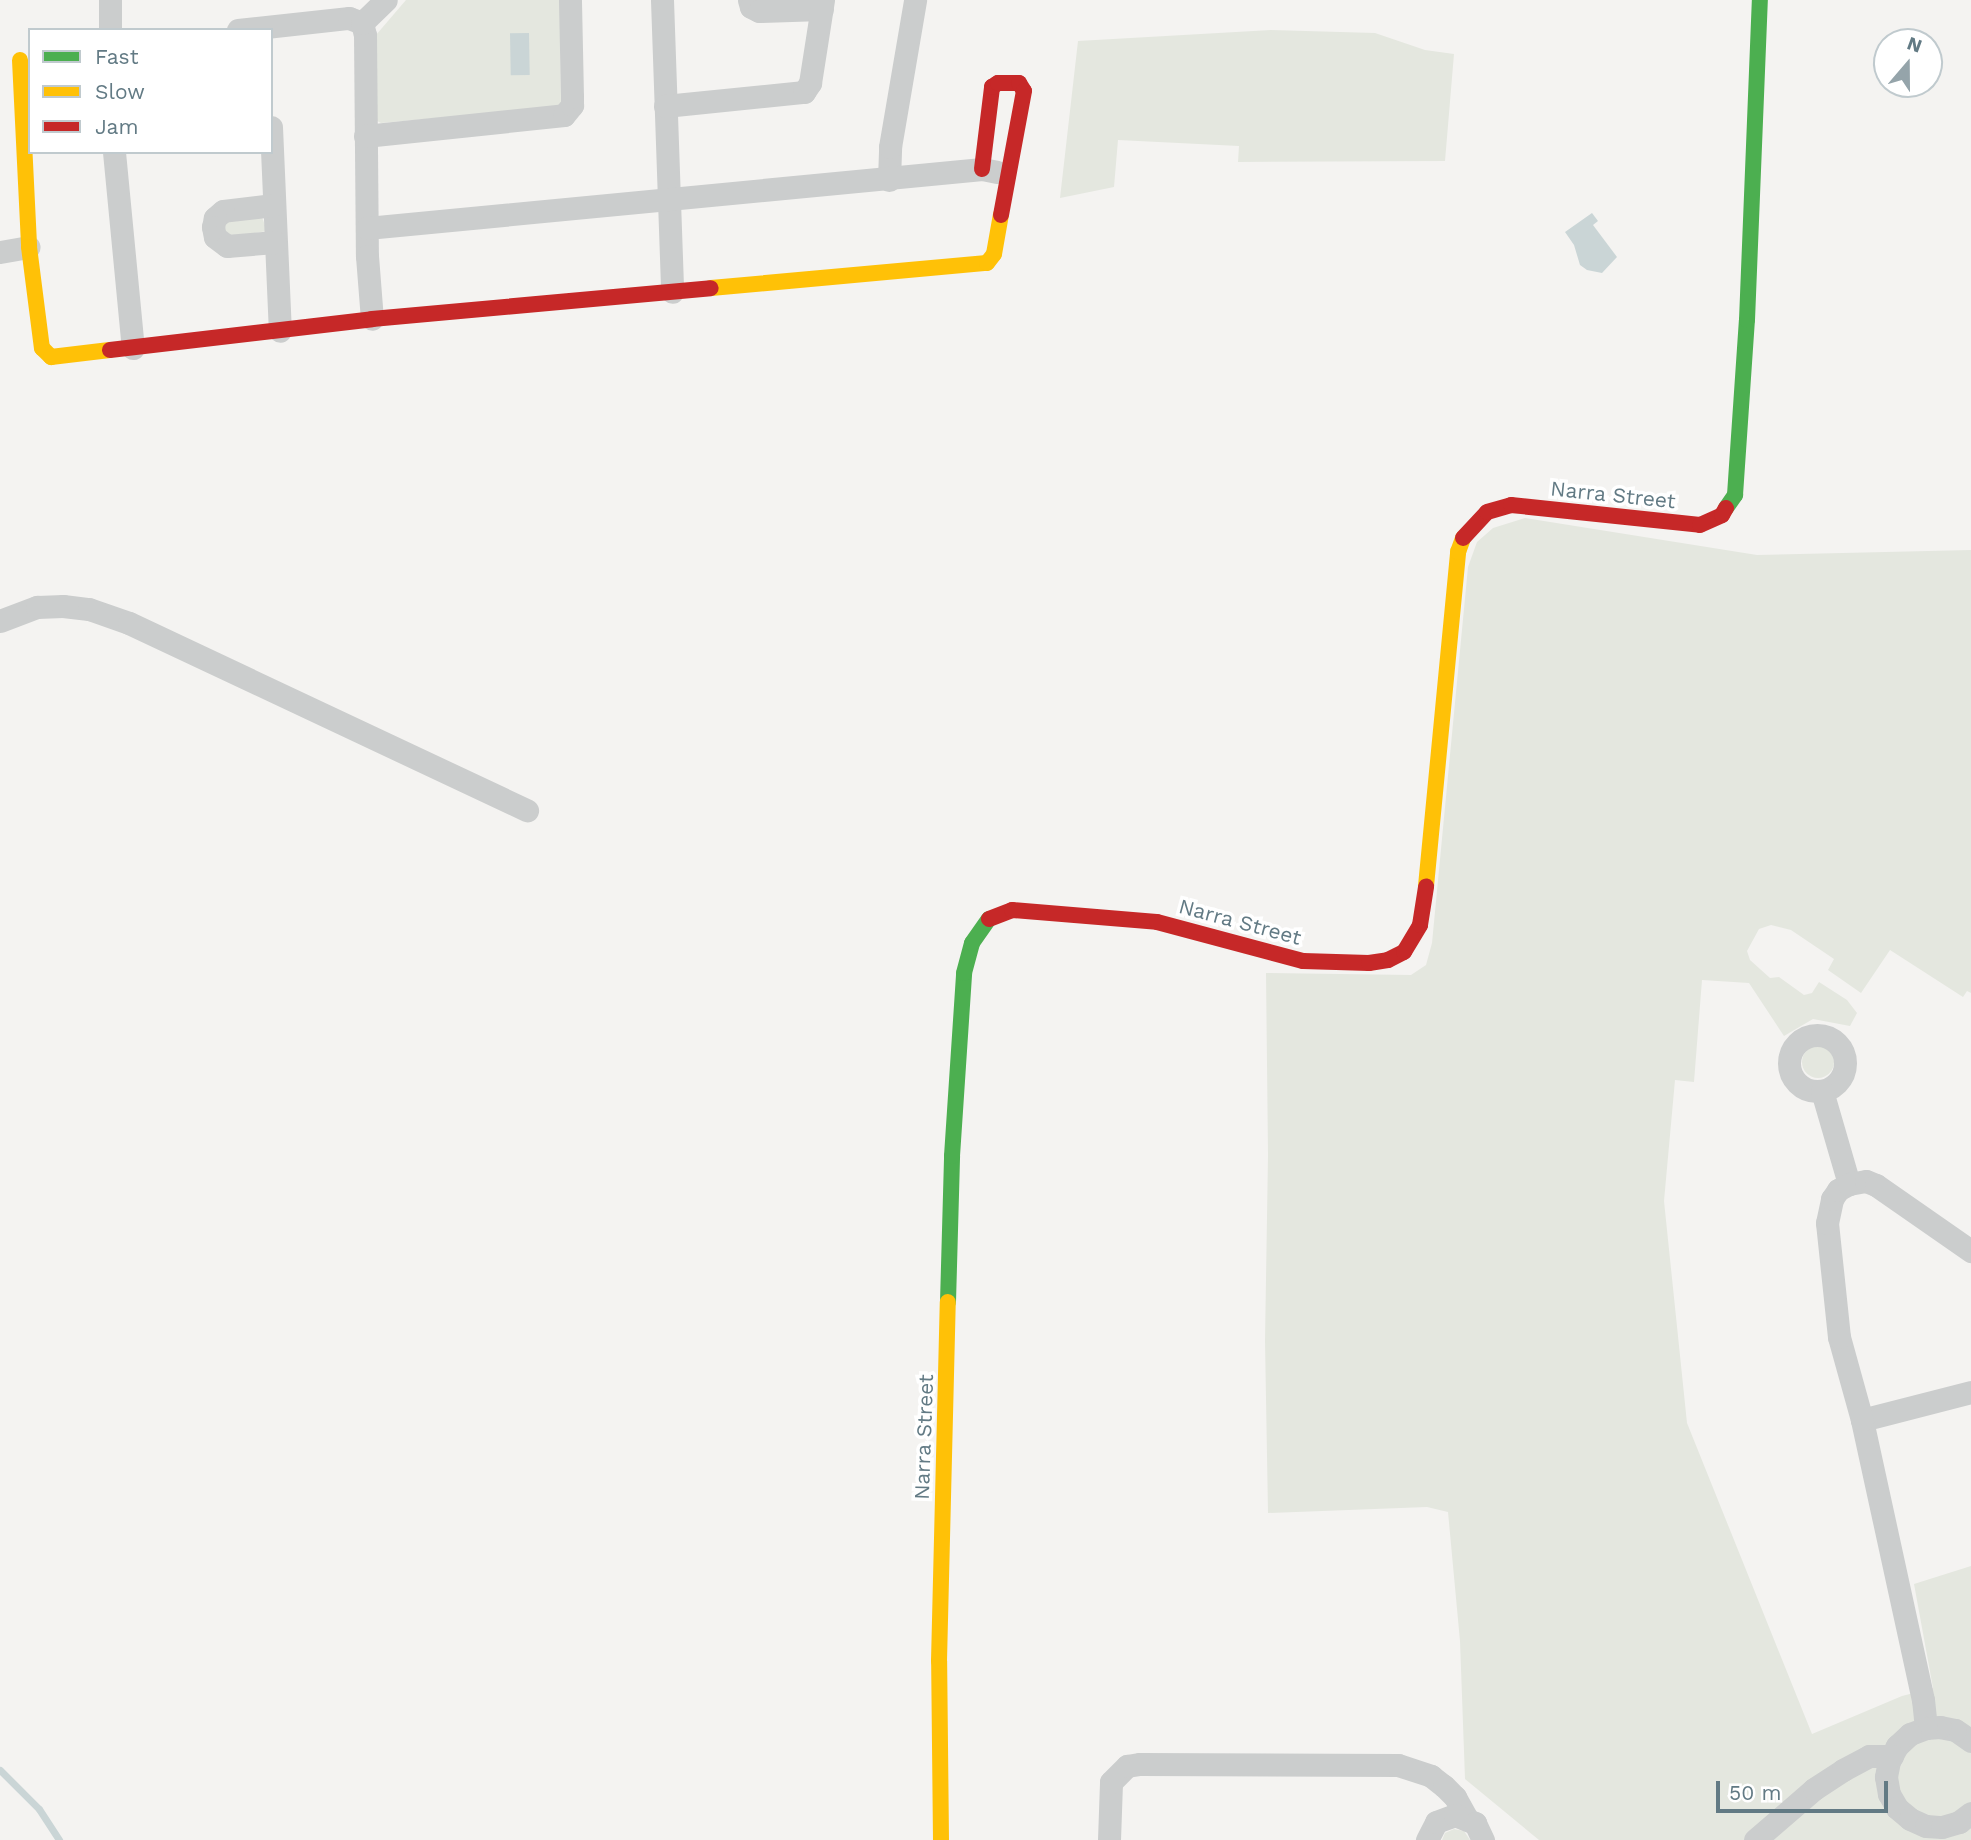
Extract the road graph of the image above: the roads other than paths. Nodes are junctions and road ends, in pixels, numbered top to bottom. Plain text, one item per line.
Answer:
1 (110, 0) edge
2 (386, 0) edge
3 (570, 0) edge
4 (662, 0) edge
5 (749, 0) edge
6 (915, 0) edge
7 (1760, 0) edge
8 (822, 4) edge
9 (362, 23) junction
10 (110, 28) edge
11 (256, 28) edge
12 (17, 60) edge
13 (665, 106) junction
14 (365, 136) junction
15 (114, 154) edge
16 (272, 154) edge
17 (982, 169) junction
18 (1007, 176) junction
19 (889, 180) junction
20 (667, 200) junction
21 (273, 205) junction
22 (367, 228) junction
23 (275, 242) junction
24 (29, 247) junction
25 (0, 252) edge
26 (671, 292) junction
27 (372, 319) junction
28 (280, 331) junction
29 (133, 348) junction
30 (0, 621) edge
31 (527, 810) dead end
32 (1822, 1091) dead end
33 (1849, 1184) junction
34 (1971, 1251) edge
35 (1971, 1392) edge
36 (1862, 1420) junction
37 (1926, 1728) junction
38 (1971, 1741) edge
39 (1892, 1756) junction
40 (1971, 1813) edge
41 (1483, 1832) edge
42 (1943, 1833) edge
43 (942, 1840) edge
44 (1109, 1840) edge
45 (1427, 1840) edge
46 (1755, 1840) edge

1 - 10 street
2 - 9 street
3 - 14 street
4 - 13 street
5 - 8 street
6 - 19 street
7 - 43 street, Narra Street
8 - 13 street
9 - 11 street
9 - 14 street
12 - 24 street
13 - 20 street
14 - 22 street
15 - 29 street
16 - 21 street
17 - 18 street
17 - 18 street
17 - 19 street
18 - 26 street
19 - 20 street
20 - 22 street
20 - 26 street
21 - 23 street
21 - 23 street
22 - 27 street
23 - 28 street
24 - 25 street
24 - 29 street
26 - 27 street
27 - 28 street
28 - 29 street
30 - 31 street
32 - 33 street
33 - 34 street
33 - 36 street
35 - 36 street
36 - 37 street
37 - 38 street
37 - 39 street
39 - 42 street
39 - 46 street
40 - 42 street
41 - 44 street
41 - 45 street

